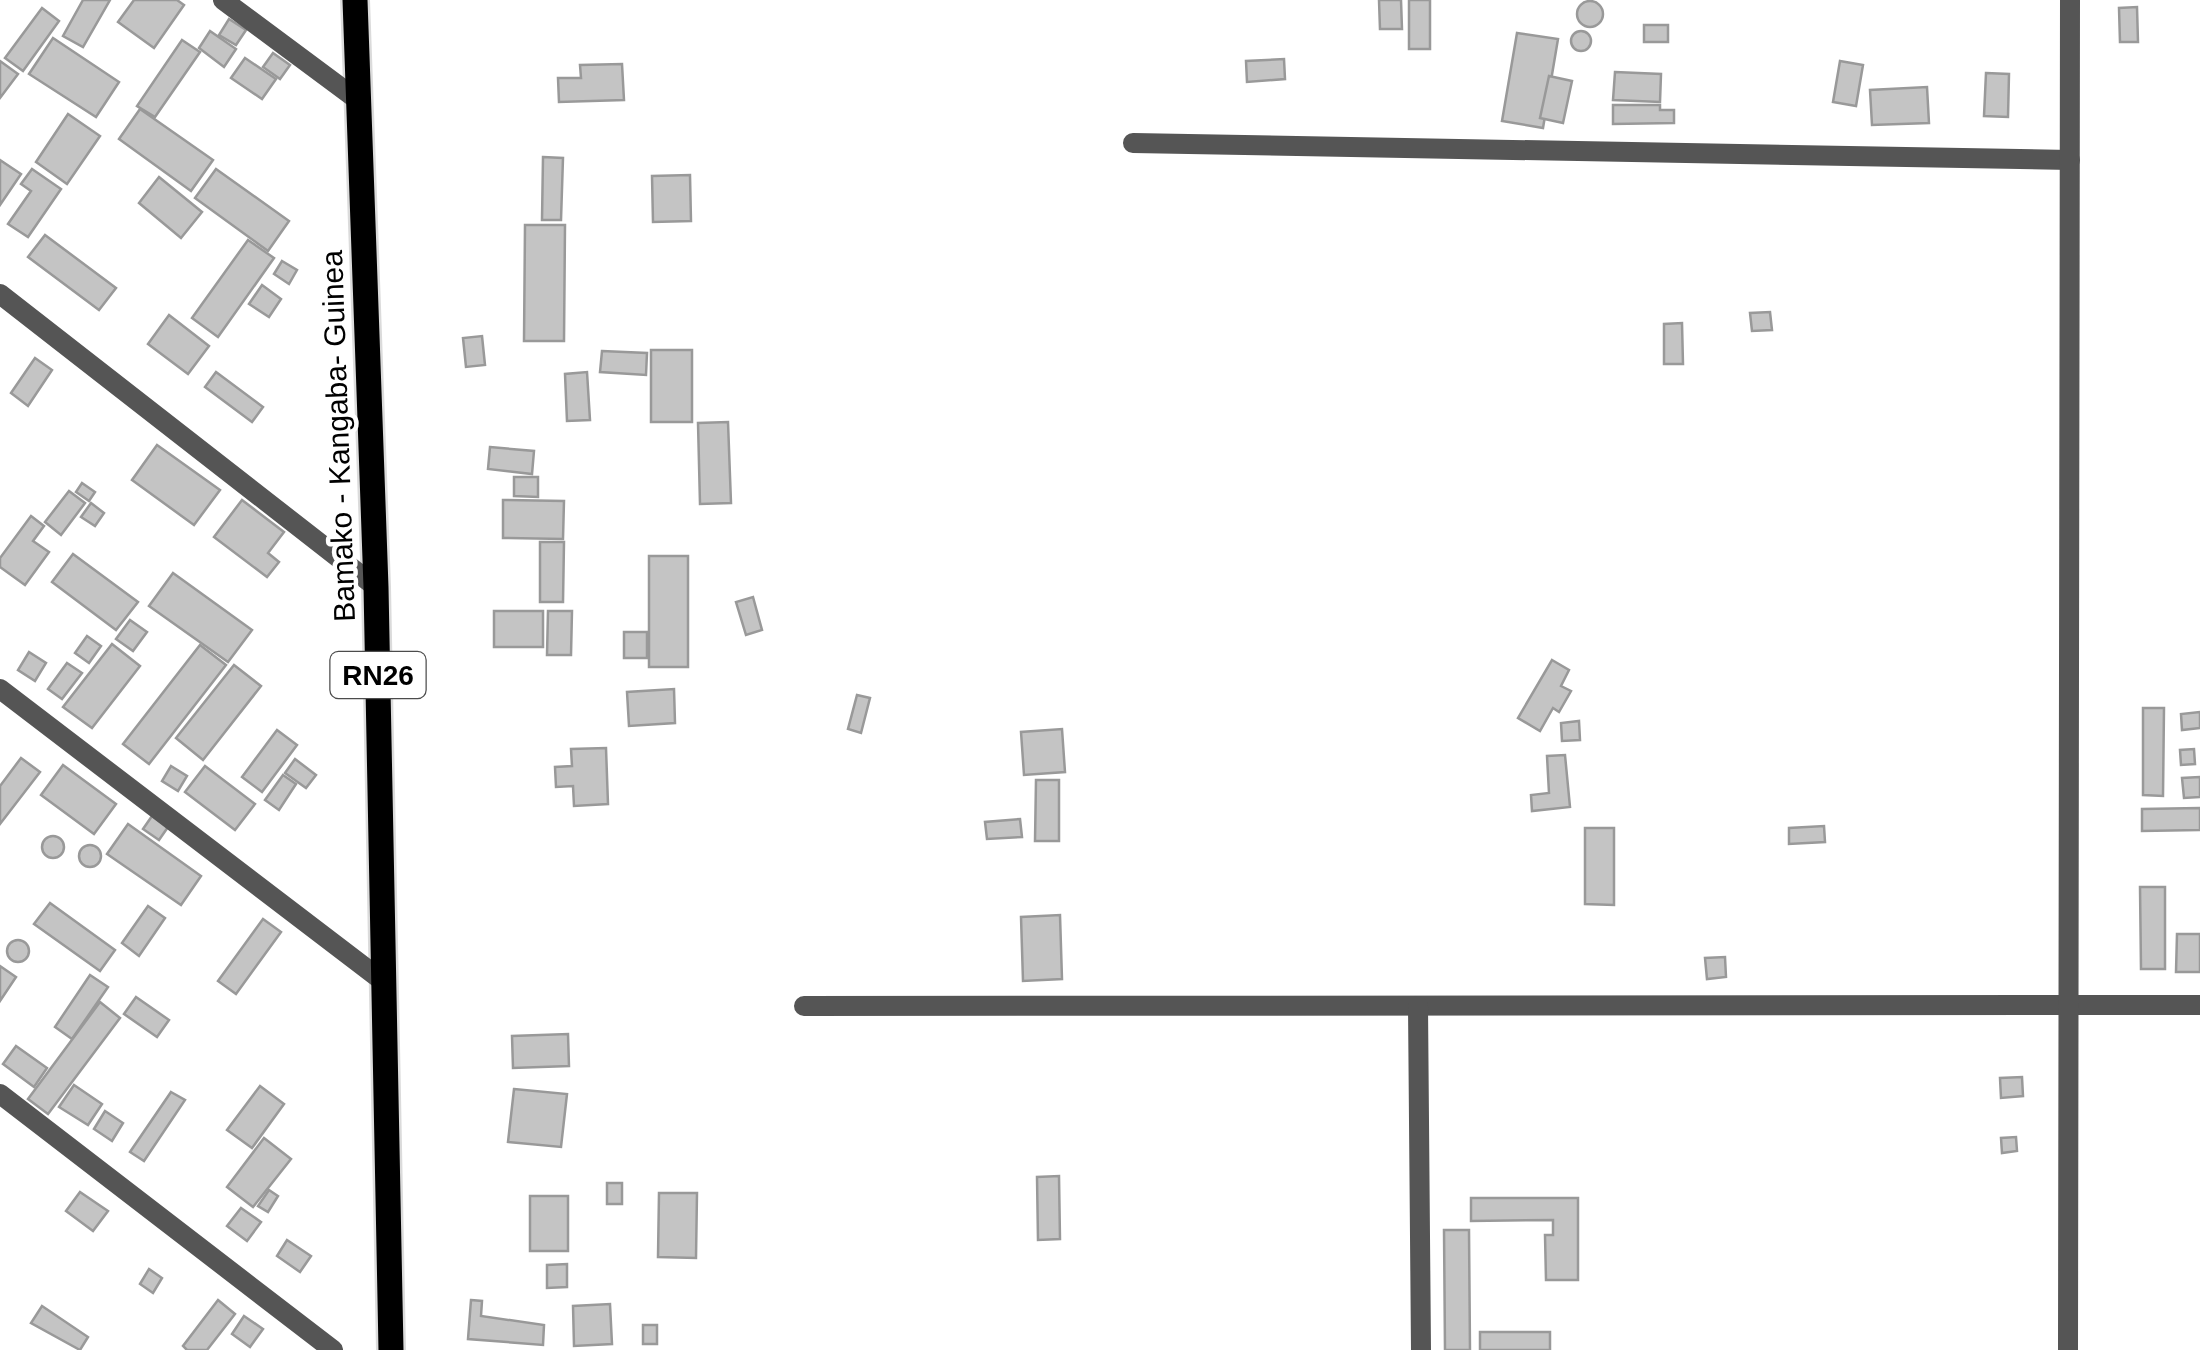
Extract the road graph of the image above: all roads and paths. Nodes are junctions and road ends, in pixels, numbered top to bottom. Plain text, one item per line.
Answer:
1 (224, 0) edge
2 (356, 0) edge
3 (2070, 0) edge
4 (359, 101) junction
5 (1133, 143) dead end
6 (2070, 160) junction
7 (0, 294) edge
8 (376, 587) junction
9 (0, 690) edge
10 (384, 982) junction
11 (2200, 1005) edge
12 (804, 1006) dead end
13 (1418, 1006) junction
14 (2068, 1006) junction
15 (0, 1094) edge
16 (333, 1350) edge
17 (391, 1350) edge
18 (1421, 1350) edge
19 (2068, 1350) edge

1 - 4 street
2 - 4 main road, Bamako - Kangaba- Guinea / RN26
3 - 6 street
4 - 8 main road, Bamako - Kangaba- Guinea / RN26
5 - 6 street
6 - 14 street
7 - 8 street
8 - 10 main road, Bamako - Kangaba- Guinea / RN26
9 - 10 street
10 - 17 main road, Bamako - Kangaba- Guinea / RN26
11 - 14 street
12 - 13 street
13 - 14 street
13 - 18 street
14 - 19 street
15 - 16 street

